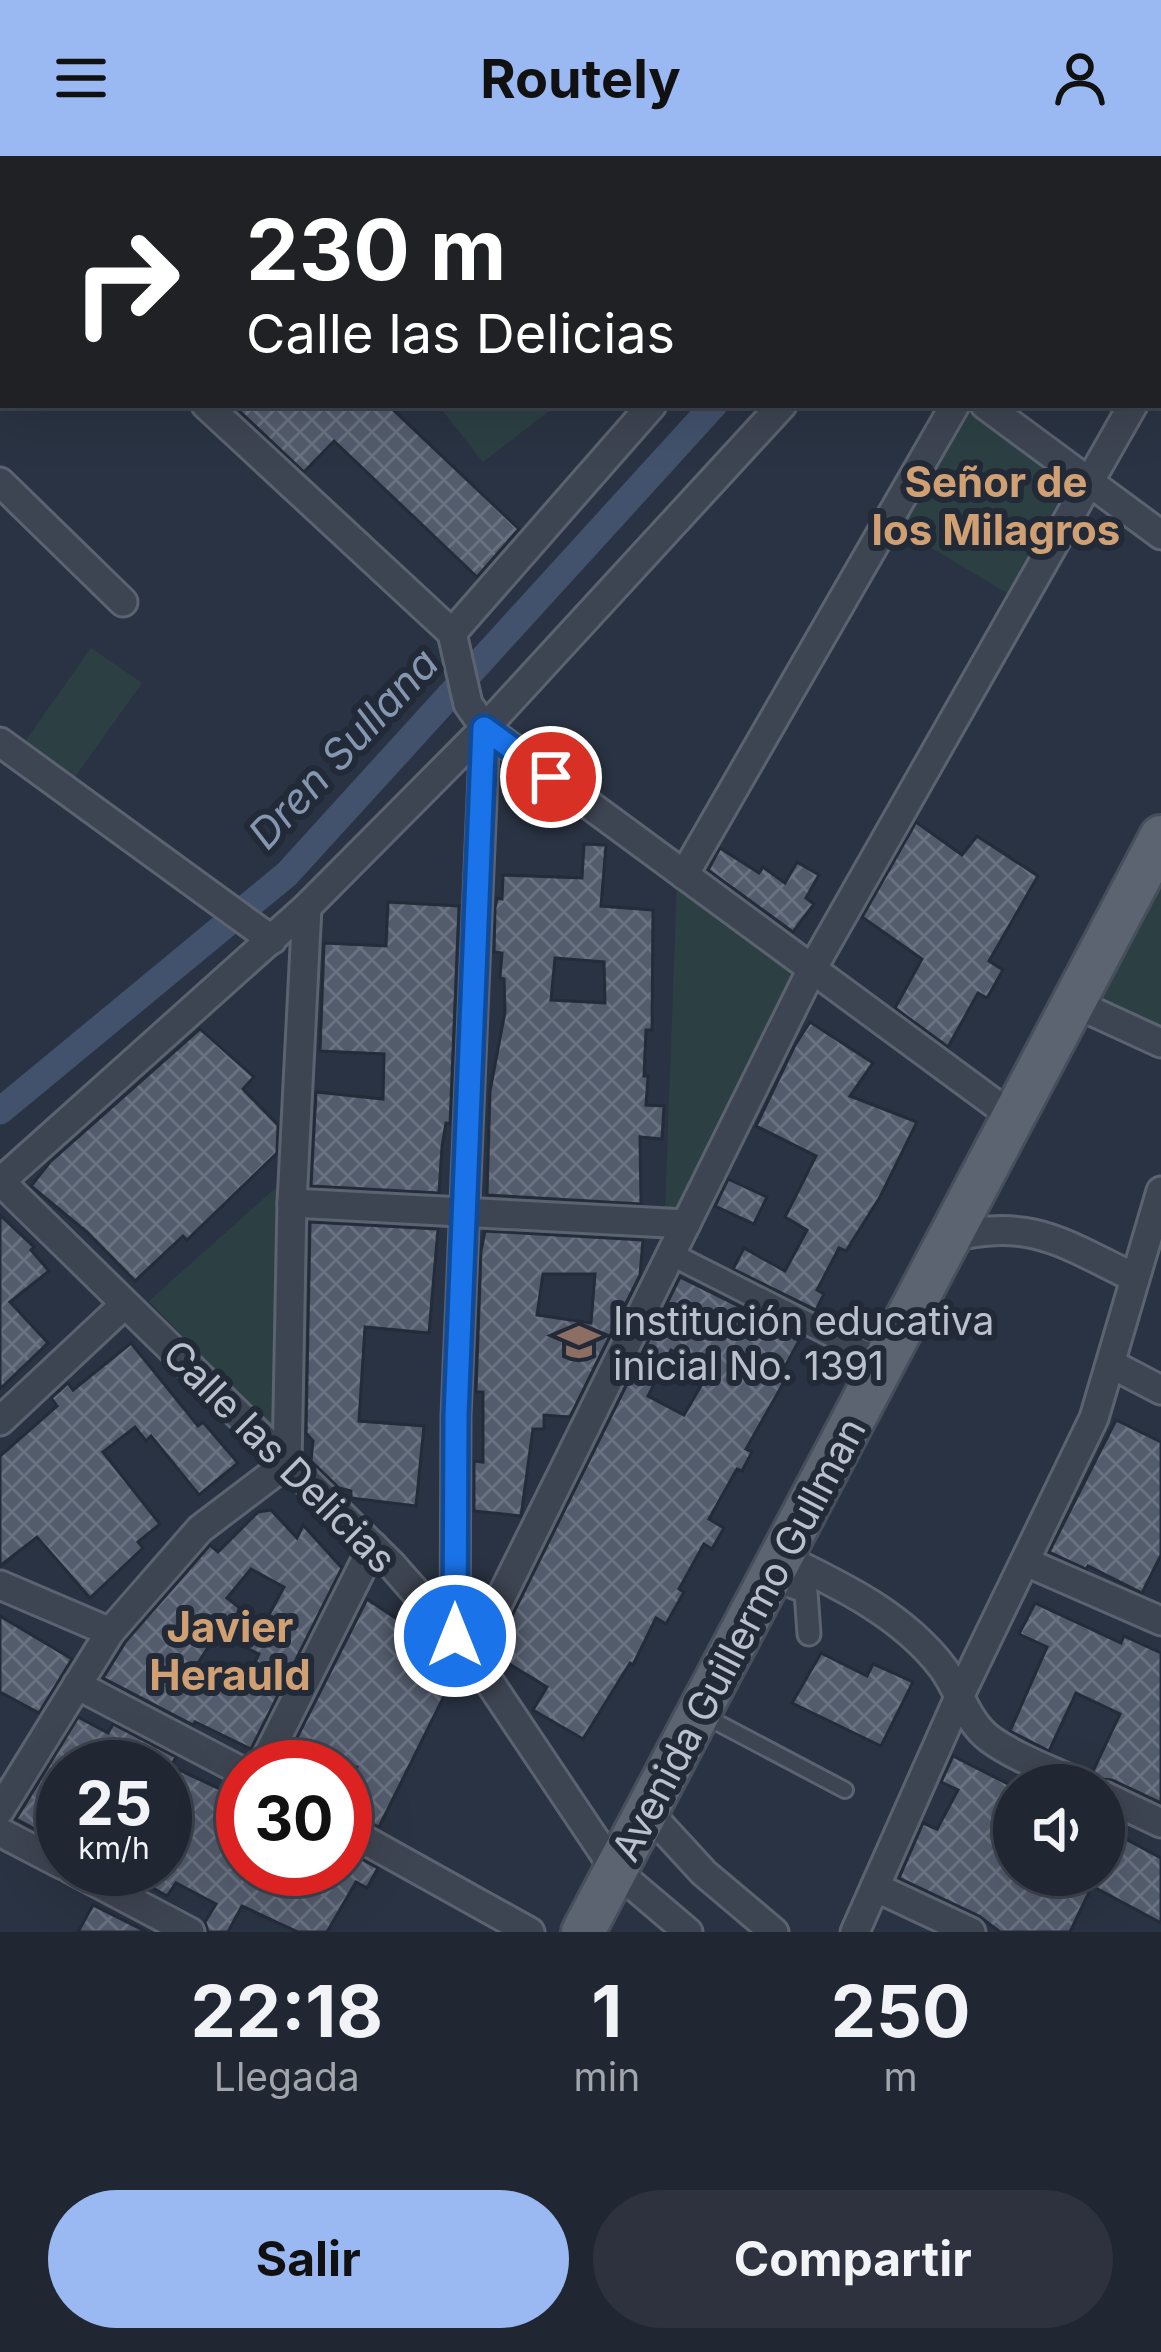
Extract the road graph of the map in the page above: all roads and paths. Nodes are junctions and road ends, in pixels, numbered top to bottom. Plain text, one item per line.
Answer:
1 (209, 408) edge
2 (649, 408) edge
3 (779, 408) edge
4 (953, 408) edge
5 (989, 408) edge
6 (1131, 408) edge
7 (0, 482) edge
8 (1090, 483) junction
9 (1161, 535) edge
10 (123, 602) dead end
11 (453, 636) junction
12 (476, 716) junction
13 (0, 742) edge
14 (1161, 837) edge
15 (684, 875) junction
16 (307, 908) junction
17 (267, 936) junction
18 (812, 969) junction
19 (1074, 1003) junction
20 (1161, 1043) edge
21 (1013, 1118) junction
22 (0, 1182) edge
23 (292, 1203) junction
24 (1158, 1210) edge
25 (465, 1213) junction
26 (686, 1225) junction
27 (950, 1238) junction
28 (671, 1254) junction
29 (1133, 1277) junction
30 (125, 1304) junction
31 (884, 1362) junction
32 (1112, 1366) junction
33 (1161, 1390) edge
34 (0, 1421) edge
35 (287, 1463) junction
36 (373, 1546) junction
37 (1026, 1562) junction
38 (776, 1567) junction
39 (0, 1585) edge
40 (1161, 1622) edge
41 (110, 1632) junction
42 (808, 1634) dead end
43 (464, 1646) junction
44 (77, 1685) junction
45 (960, 1695) junction
46 (699, 1713) junction
47 (276, 1740) edge
48 (216, 1758) edge
49 (1039, 1764) edge
50 (845, 1790) dead end
51 (1125, 1806) edge
52 (0, 1810) edge
53 (647, 1810) junction
54 (1161, 1823) edge
55 (0, 1832) edge
56 (372, 1844) edge
57 (36, 1851) edge
58 (616, 1871) junction
59 (875, 1887) junction
60 (122, 1896) edge
61 (591, 1926) edge
62 (190, 1932) edge
63 (530, 1932) edge
64 (688, 1932) edge
65 (774, 1932) edge
66 (854, 1932) edge
67 (971, 1932) edge

1 - 11 street
2 - 11 street
3 - 12 street
4 - 15 street
5 - 8 street
6 - 8 street
7 - 10 street
8 - 9 street
8 - 18 street
11 - 12 street
12 - 15 street
12 - 16 street
12 - 25 street
13 - 17 street
14 - 19 main road, Avenida Guillermo Gullman
15 - 18 street
16 - 17 street
16 - 23 street
17 - 22 street
18 - 21 street
18 - 26 street
19 - 20 street
19 - 21 main road, Avenida Guillermo Gullman
21 - 27 main road, Avenida Guillermo Gullman
22 - 30 street, Calle las Delicias
23 - 25 street
23 - 35 street
24 - 29 street
25 - 26 street
25 - 43 street
26 - 28 street
27 - 29 street
27 - 31 main road, Avenida Guillermo Gullman
28 - 31 street
28 - 43 street
29 - 32 street
30 - 34 street
30 - 35 street, Calle las Delicias
31 - 38 main road, Avenida Guillermo Gullman
32 - 33 street
32 - 37 street
35 - 36 street, Calle las Delicias
35 - 41 street
36 - 43 street, Calle las Delicias
36 - 47 street
37 - 40 street
37 - 45 street
38 - 42 street
38 - 45 street
38 - 46 main road, Avenida Guillermo Gullman
39 - 41 street
41 - 44 street
43 - 58 street, Calle las Delicias
44 - 48 street
44 - 52 street
45 - 49 street
45 - 59 street
46 - 50 lane
46 - 53 main road, Avenida Guillermo Gullman
51 - 54 street
53 - 58 main road, Avenida Guillermo Gullman
53 - 65 street
55 - 57 street
56 - 63 street
58 - 61 main road, Avenida Guillermo Gullman
58 - 64 street, Calle las Delicias
59 - 66 street
59 - 67 street
60 - 62 street

